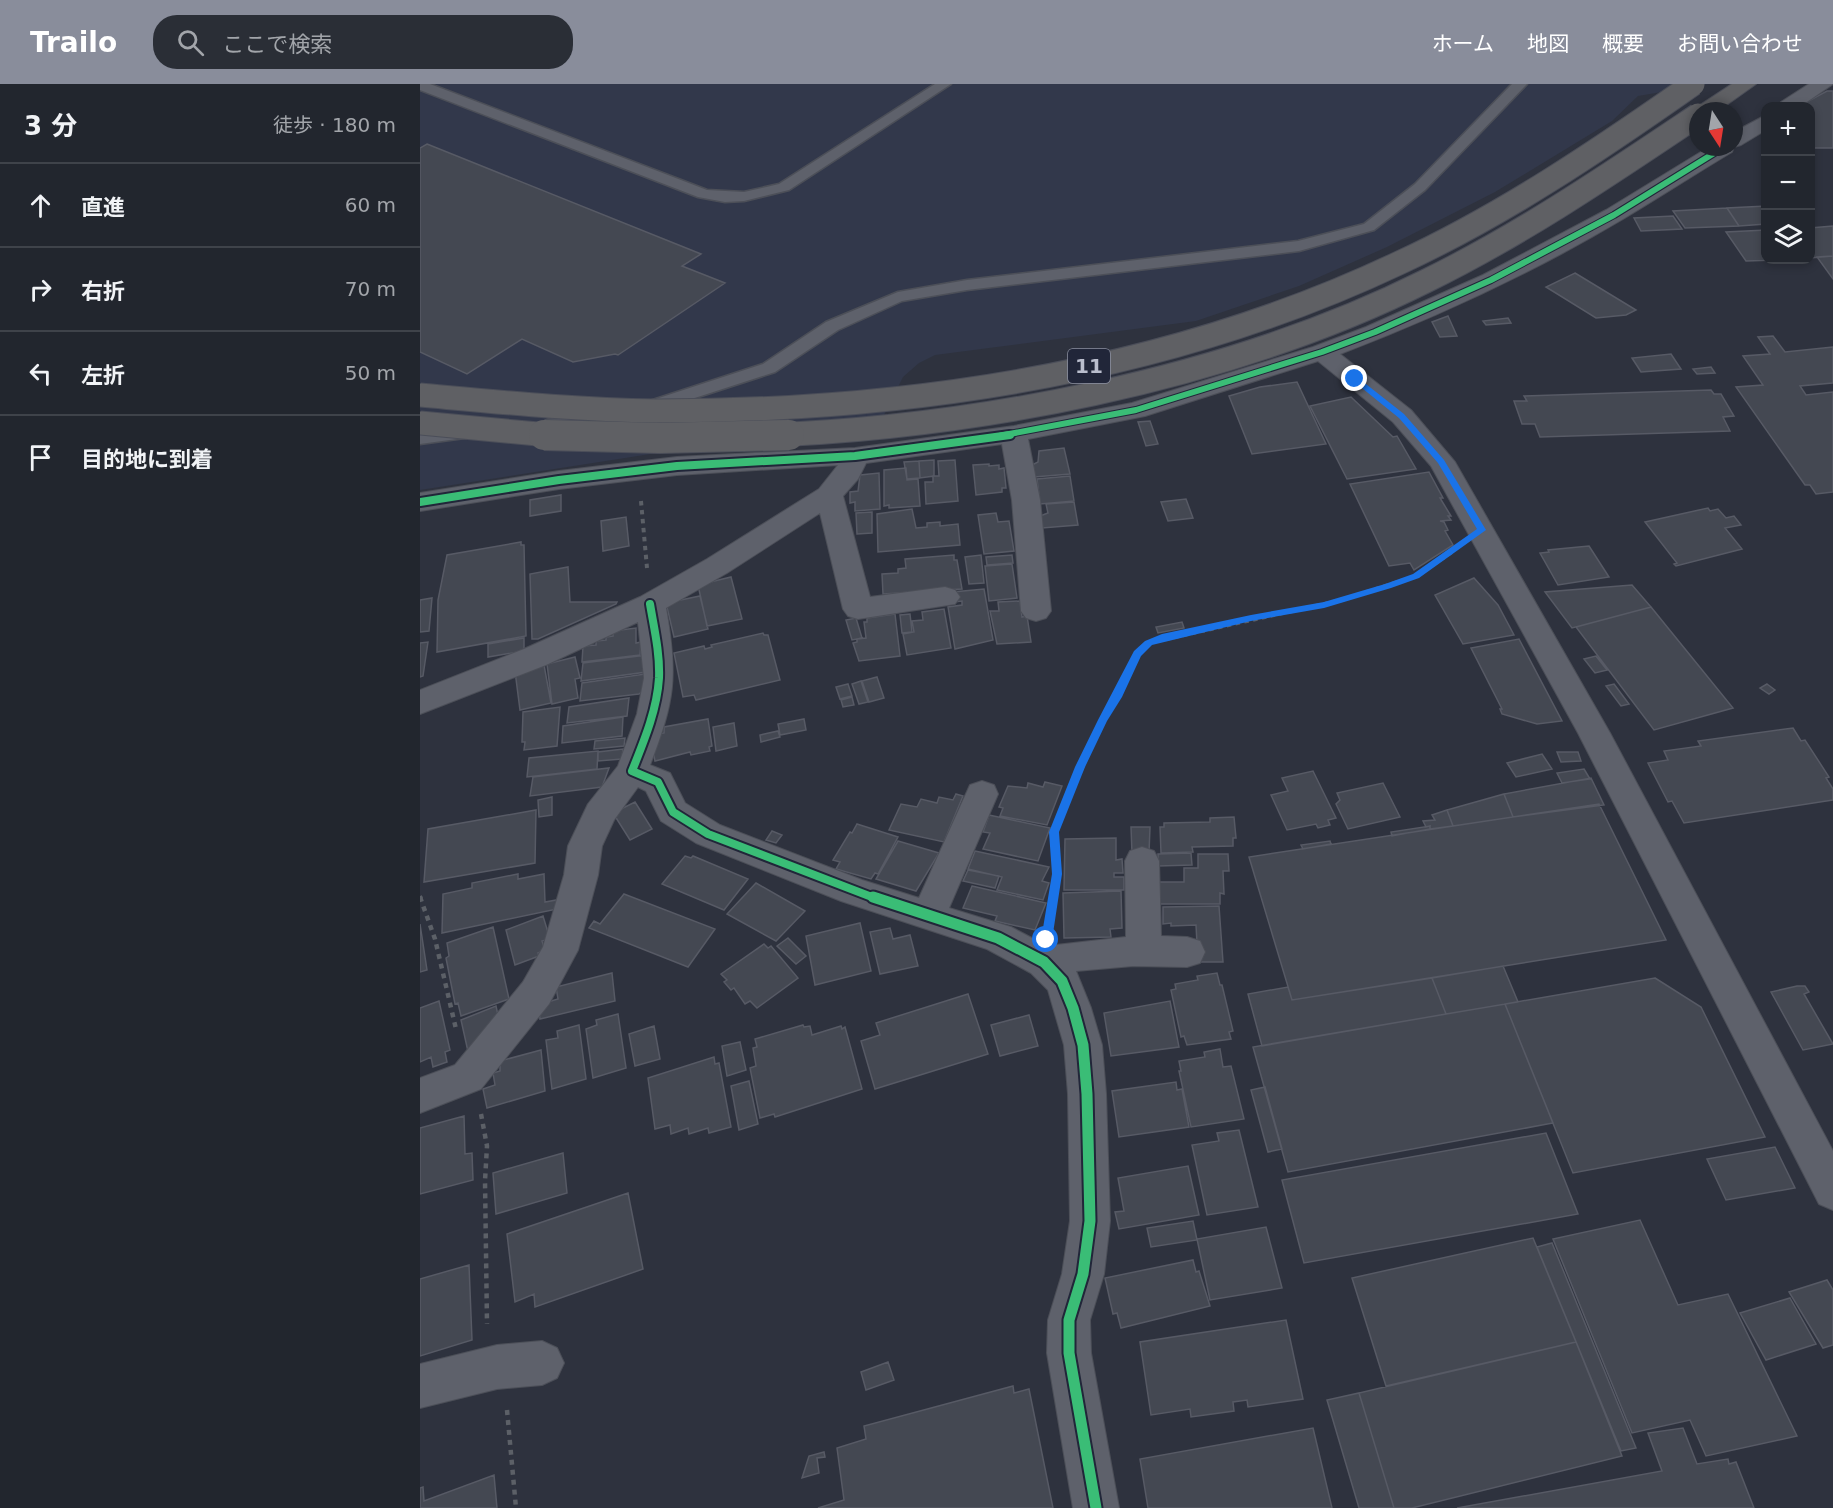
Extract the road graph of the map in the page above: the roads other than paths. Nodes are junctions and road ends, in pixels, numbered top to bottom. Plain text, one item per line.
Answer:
1 (944, 84) edge
2 (1520, 84) edge
3 (1693, 84) edge
4 (1746, 84) edge
5 (1823, 84) edge
6 (420, 85) edge
7 (1718, 102) edge
8 (1794, 102) edge
9 (1689, 121) edge
10 (1761, 124) edge
11 (1743, 135) edge
12 (1709, 156) edge
13 (1322, 352) junction
14 (420, 395) edge
15 (420, 423) edge
16 (1014, 434) junction
17 (420, 438) edge
18 (855, 456) junction
19 (829, 495) junction
20 (420, 502) edge
21 (945, 597) dead end
22 (650, 604) junction
23 (1036, 611) dead end
24 (420, 702) edge
25 (632, 771) junction
26 (982, 794) dead end
27 (1142, 861) dead end
28 (929, 914) junction
29 (1144, 950) junction
30 (1187, 952) dead end
31 (1044, 962) junction
32 (420, 1096) edge
33 (1833, 1191) edge
34 (542, 1363) dead end
35 (420, 1386) edge
36 (1096, 1508) edge

1 - 6 lane
2 - 17 lane
3 - 14 highway, 11, bridge
4 - 7 highway
5 - 8 street
9 - 15 highway, 11, bridge
10 - 11 street
12 - 13 street
13 - 16 street
13 - 33 street
16 - 18 street
16 - 23 street
18 - 19 street
18 - 20 street
19 - 21 street
19 - 22 street
22 - 24 street
22 - 25 street
25 - 28 street
25 - 32 street
26 - 28 street
27 - 29 street
28 - 31 street
29 - 30 street
29 - 31 street
31 - 36 street
34 - 35 street

